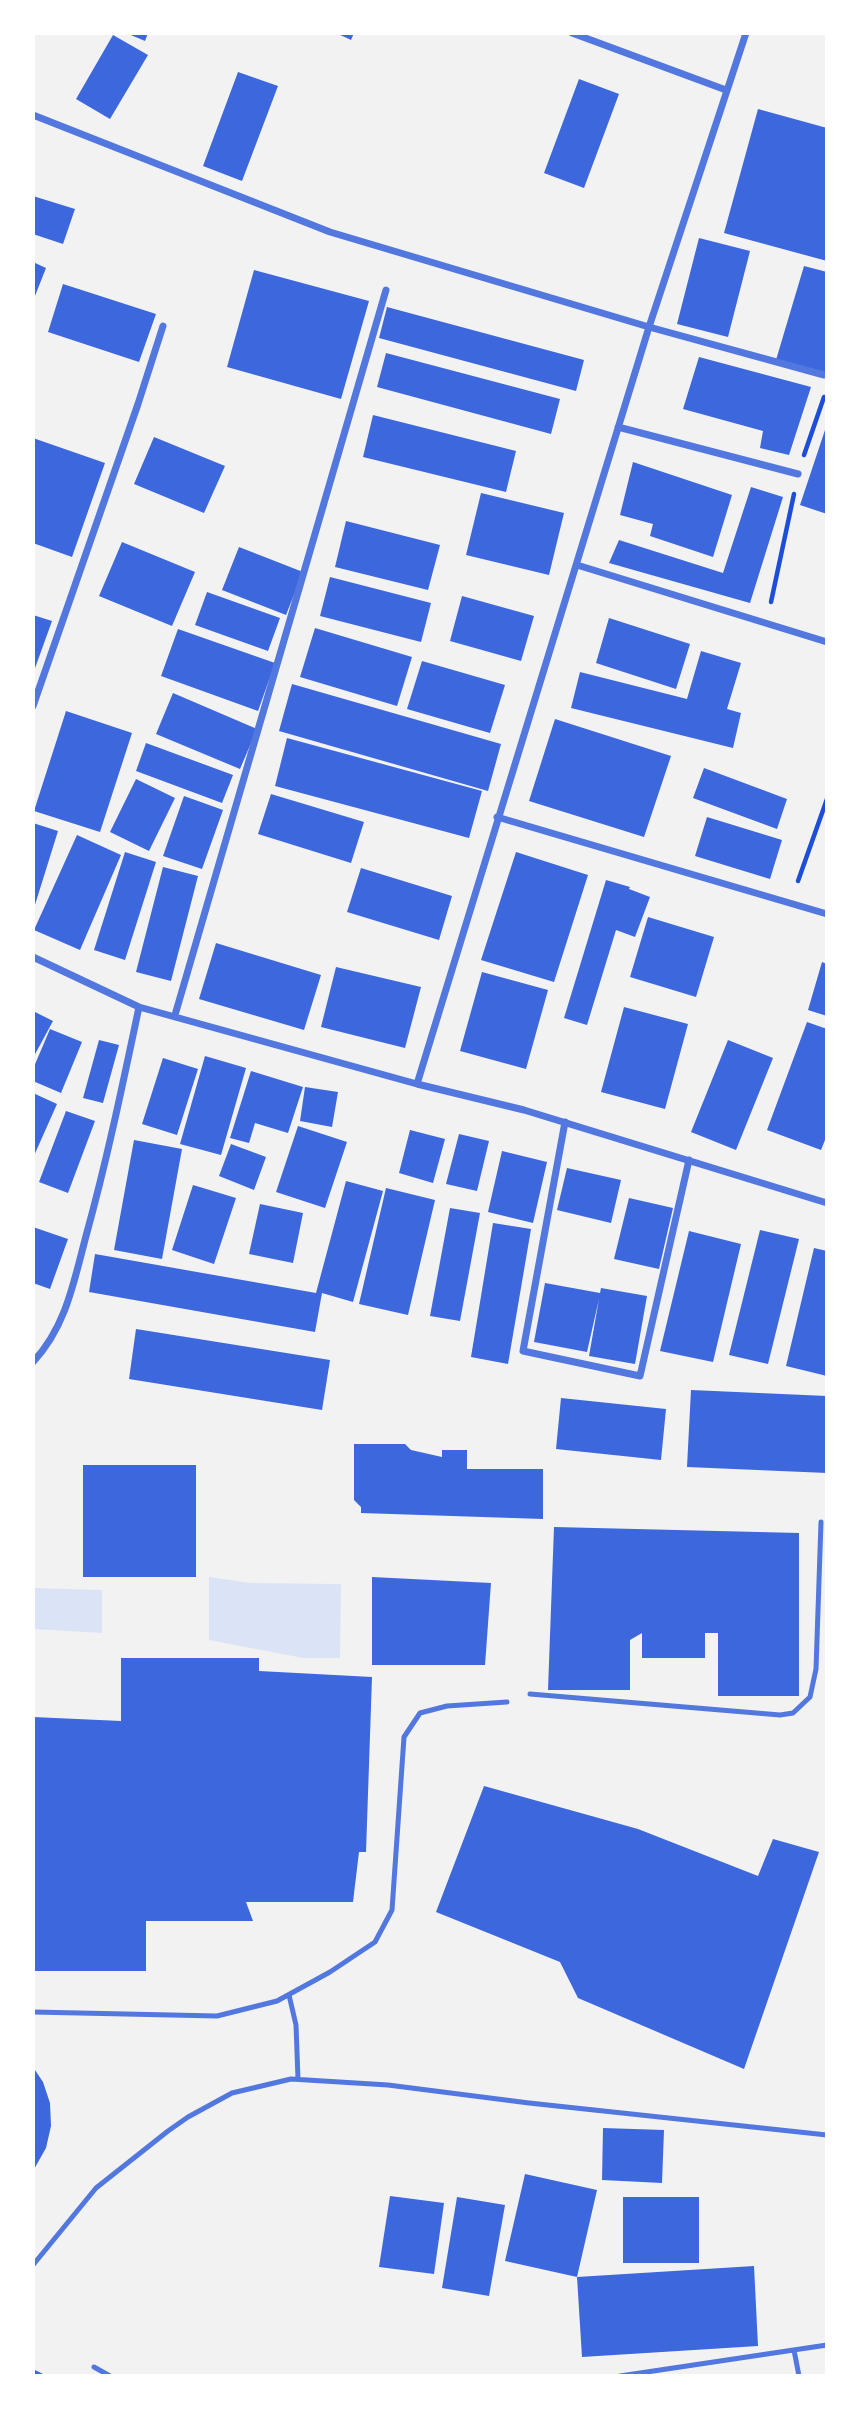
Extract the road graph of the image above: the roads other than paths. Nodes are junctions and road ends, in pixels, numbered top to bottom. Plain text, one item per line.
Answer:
1 (572, 33) edge
2 (746, 33) edge
3 (726, 90) junction
4 (33, 115) edge
5 (386, 290) dead end
6 (163, 326) dead end
7 (649, 327) junction
8 (824, 375) dead end
9 (618, 427) junction
10 (798, 474) road end
11 (577, 565) junction
12 (827, 642) edge
13 (33, 706) edge
14 (497, 817) junction
15 (827, 914) edge
16 (33, 957) edge
17 (139, 1007) junction
18 (175, 1015) junction
19 (417, 1084) junction
20 (565, 1122) junction
21 (689, 1160) junction
22 (827, 1203) edge
23 (33, 1362) edge
24 (821, 1522) dead end
25 (530, 1694) dead end
26 (507, 1702) dead end
27 (289, 1995) junction
28 (33, 2012) edge
29 (298, 2079) junction
30 (827, 2135) edge
31 (33, 2265) edge
32 (827, 2345) edge
33 (794, 2350) junction
34 (93, 2367) dead end
35 (110, 2376) edge
36 (620, 2376) edge
37 (799, 2376) edge

1 - 3 street
2 - 3 street
3 - 7 street
4 - 7 street
5 - 18 street
6 - 13 street
7 - 8 street
7 - 9 street
9 - 10 street
9 - 11 street
11 - 12 street
11 - 14 street
14 - 15 street
14 - 19 street
16 - 17 street
17 - 18 street
17 - 23 street
18 - 19 street
19 - 20 street
20 - 21 street
20 - 21 street
21 - 22 street
24 - 25 lane
26 - 27 lane
27 - 28 lane
27 - 29 lane
29 - 30 lane
29 - 31 lane
32 - 33 lane
33 - 36 lane
33 - 37 lane
34 - 35 lane

